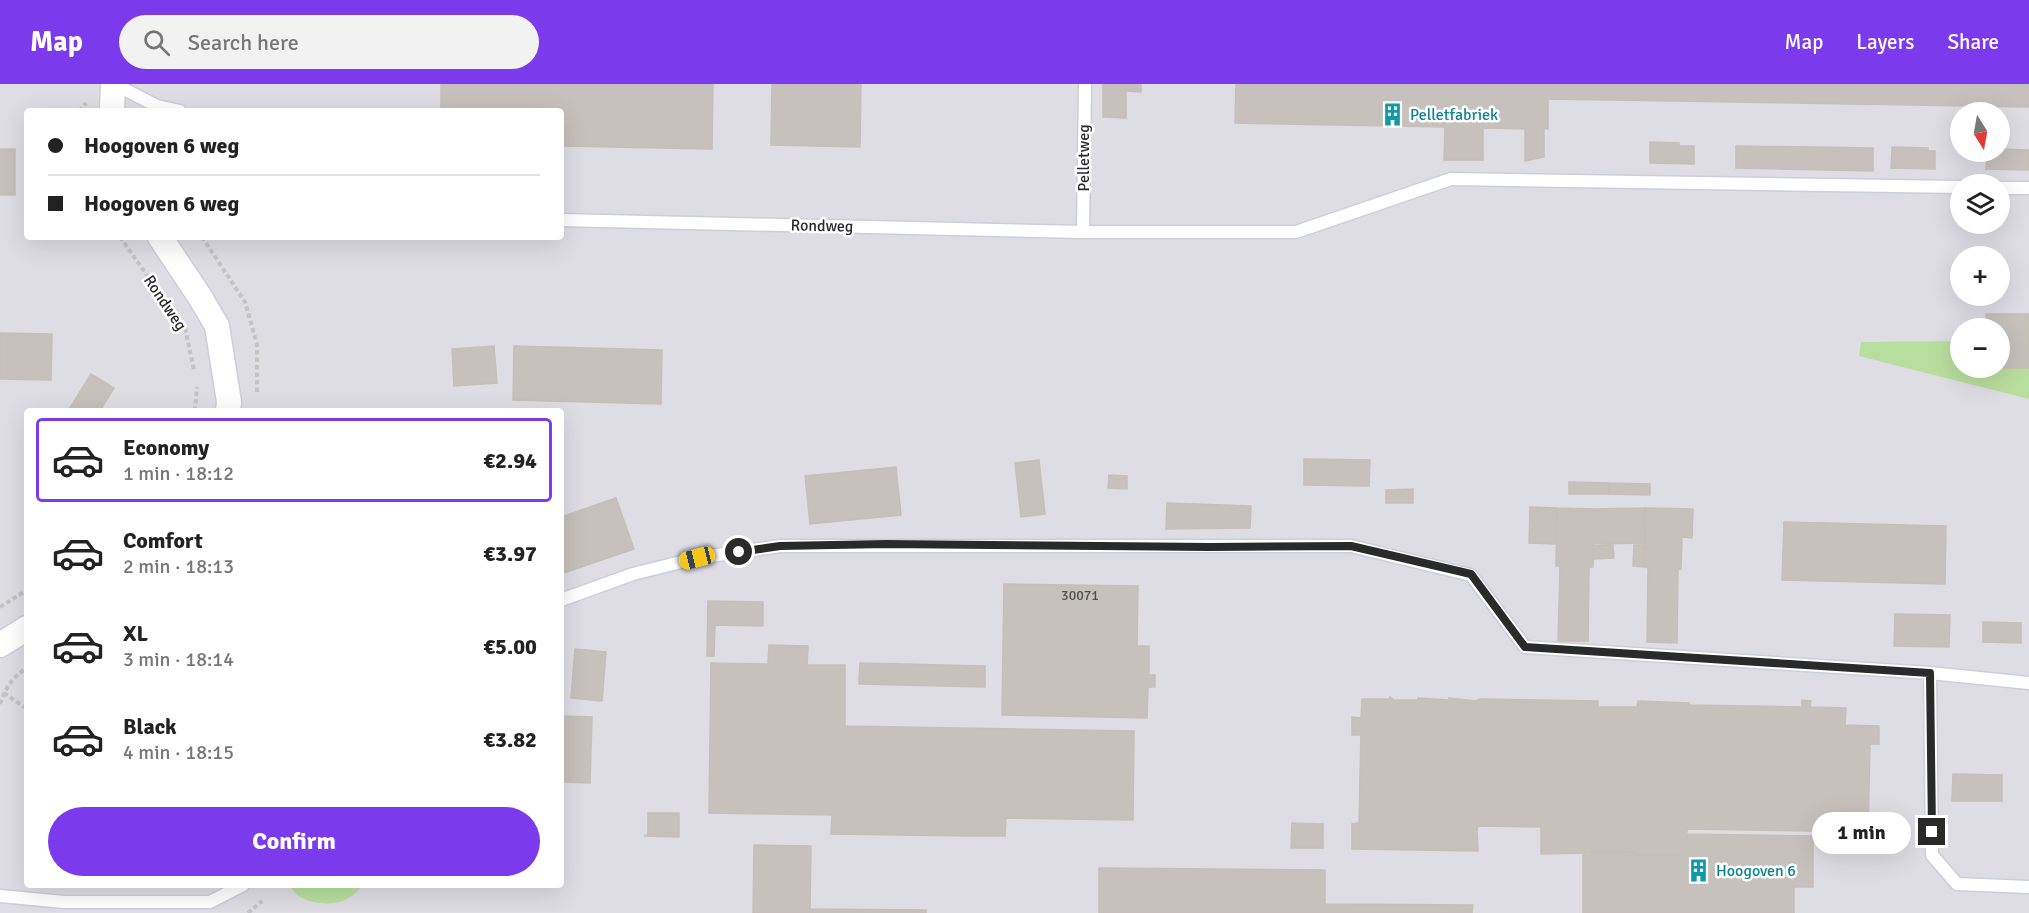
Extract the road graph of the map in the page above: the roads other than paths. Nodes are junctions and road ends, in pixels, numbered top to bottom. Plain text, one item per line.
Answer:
1 (114, 84) edge
2 (1084, 84) edge
3 (112, 108) edge
4 (166, 108) edge
5 (1950, 187) edge
6 (2010, 188) edge
7 (2029, 188) edge
8 (564, 220) edge
9 (1083, 232) junction
10 (162, 240) edge
11 (228, 408) edge
12 (564, 599) edge
13 (24, 629) edge
14 (0, 645) edge
15 (1930, 673) junction
16 (2029, 683) edge
17 (2029, 887) edge
18 (237, 888) edge
19 (0, 896) edge

1 - 3 street
1 - 4 lane
2 - 9 lane, Pelletweg
5 - 9 lane, Rondweg
6 - 7 lane
8 - 9 lane, Rondweg
10 - 11 street, Rondweg
12 - 15 lane
13 - 14 street
15 - 16 lane
15 - 17 lane
18 - 19 lane

